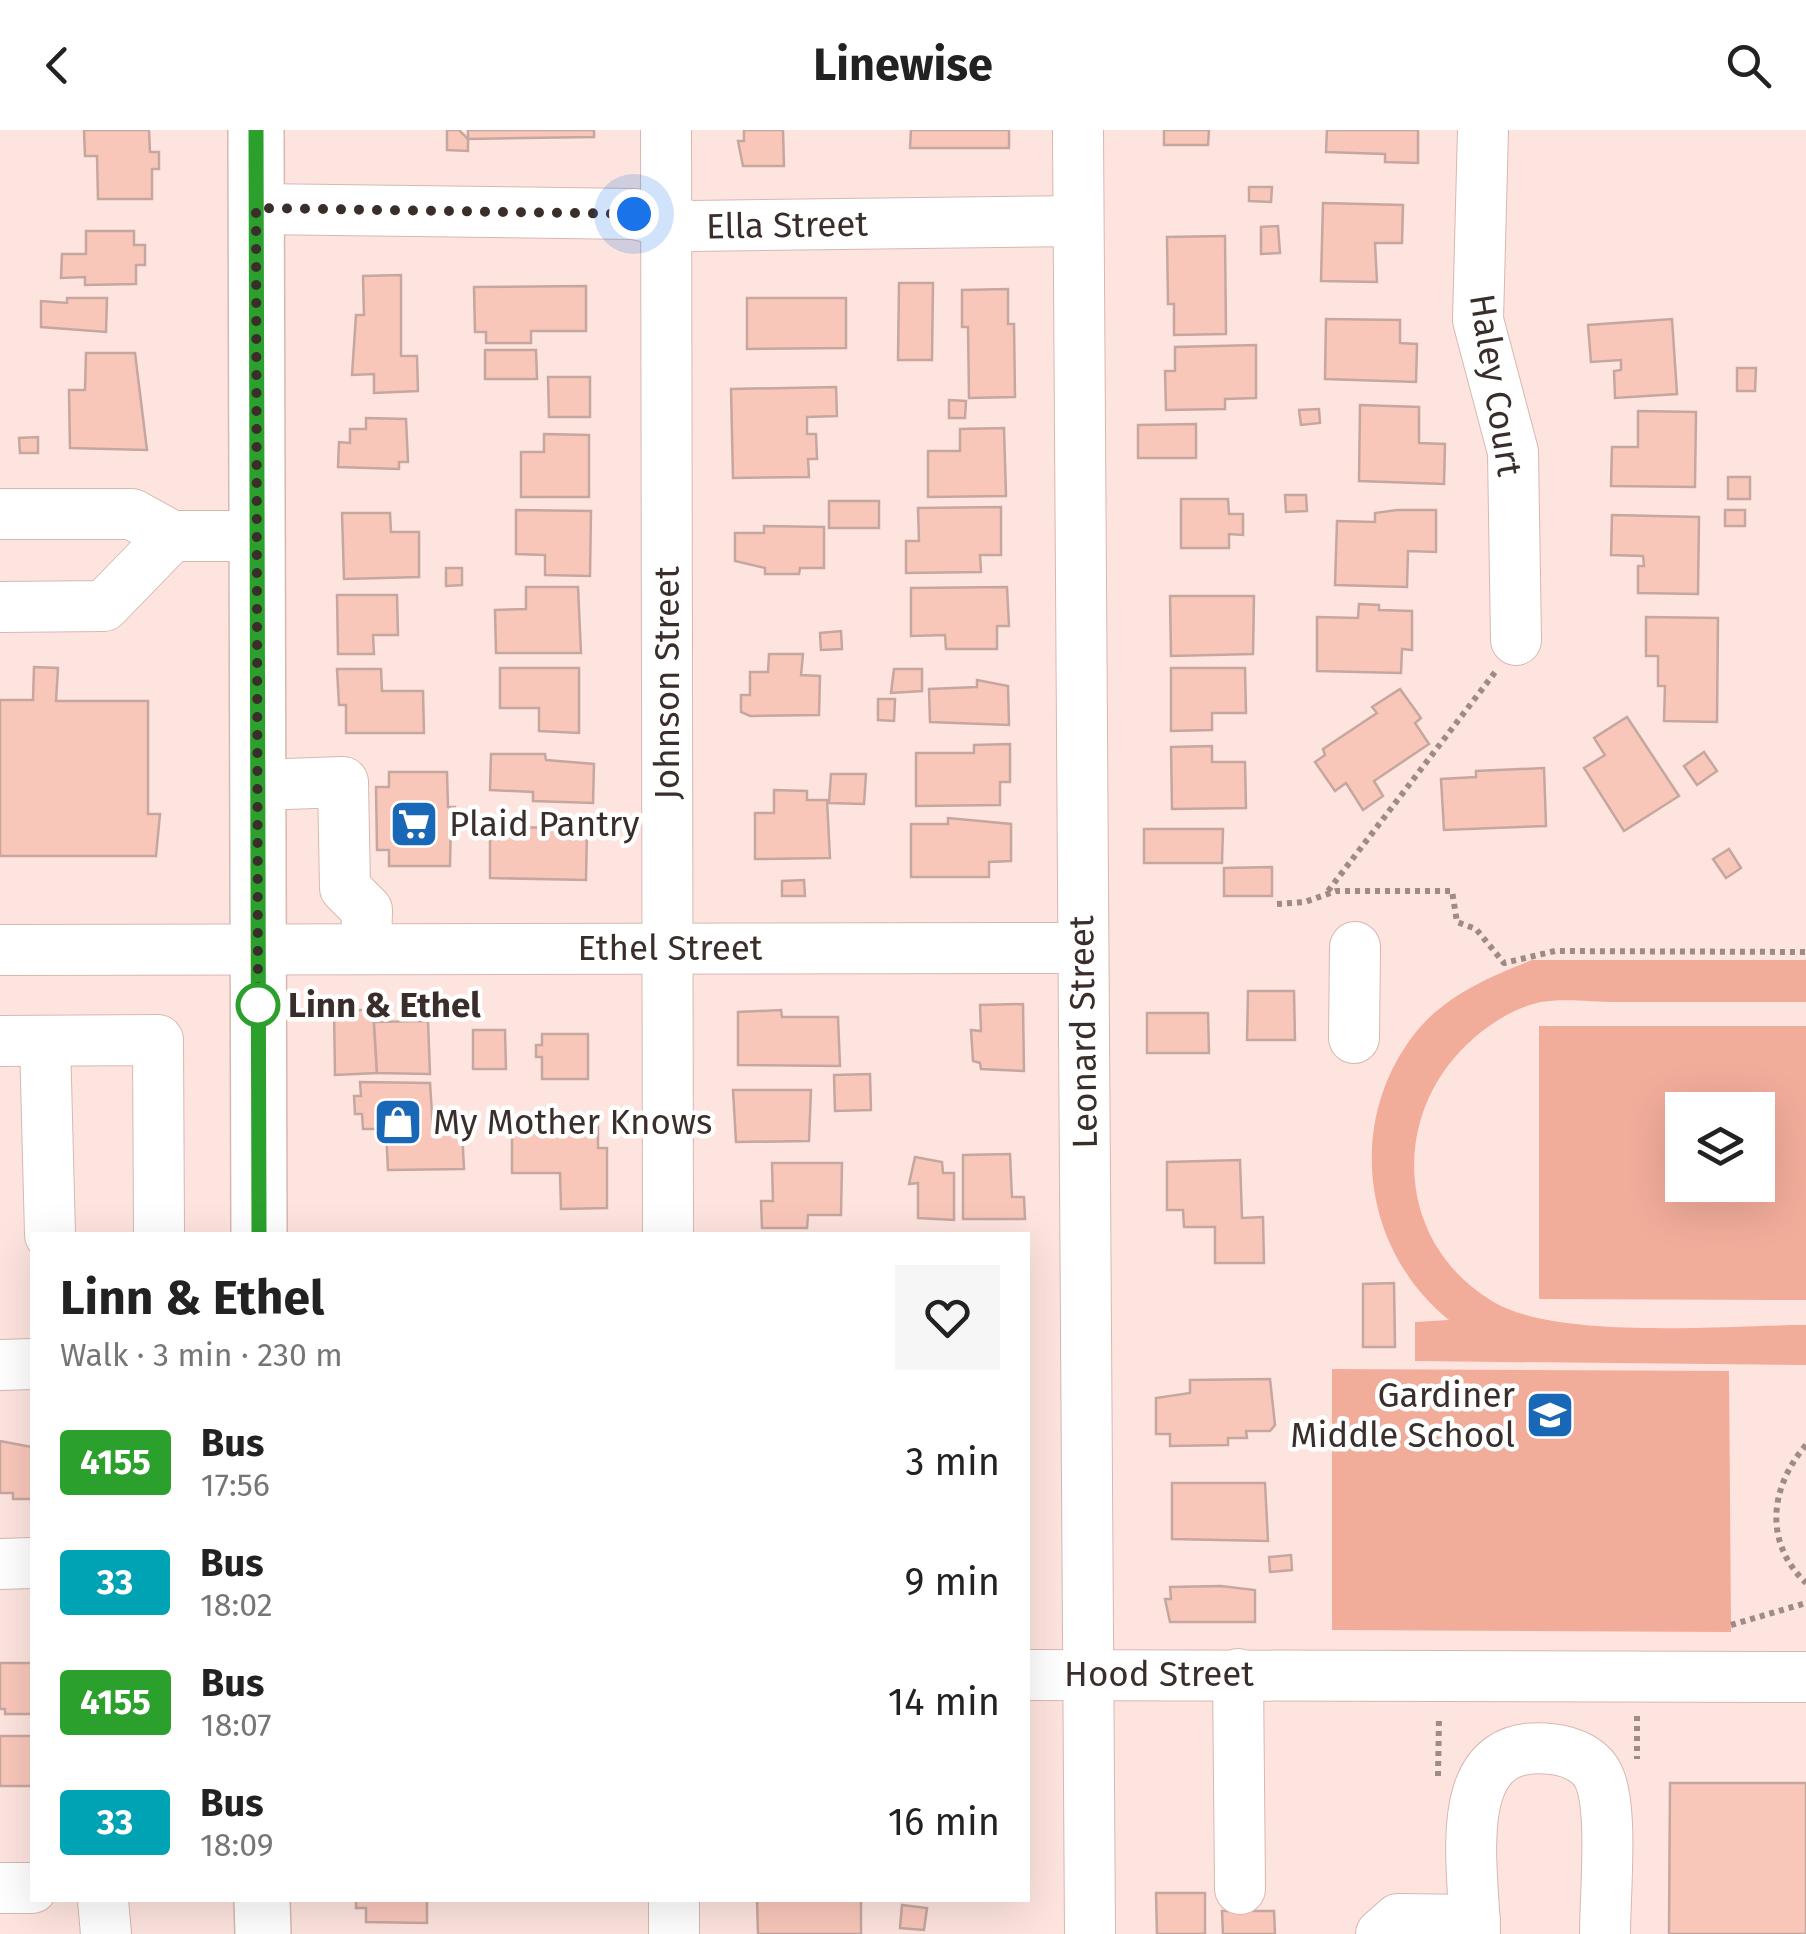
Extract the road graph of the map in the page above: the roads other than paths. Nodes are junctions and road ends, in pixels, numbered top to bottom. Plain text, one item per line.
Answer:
1 (256, 130) edge
2 (666, 130) edge
3 (1078, 130) edge
4 (1483, 130) edge
5 (256, 208) junction
6 (667, 221) junction
7 (1078, 221) junction
8 (0, 514) edge
9 (172, 536) junction
10 (258, 536) junction
11 (0, 606) edge
12 (1516, 640) road end
13 (258, 785) junction
14 (258, 947) junction
15 (1355, 947) dead end
16 (366, 948) junction
17 (666, 948) junction
18 (1082, 948) junction
19 (0, 950) edge
20 (1354, 1038) dead end
21 (22, 1040) edge
22 (50, 1232) edge
23 (159, 1232) edge
24 (259, 1232) edge
25 (668, 1232) edge
26 (0, 1364) edge
27 (30, 1364) edge
28 (30, 1563) edge
29 (0, 1564) edge
30 (1090, 1674) junction
31 (1238, 1674) junction
32 (1030, 1675) edge
33 (1806, 1677) edge
34 (0, 1888) edge
35 (30, 1888) edge
36 (1240, 1889) dead end
37 (103, 1902) edge
38 (262, 1902) edge
39 (674, 1902) edge
40 (1475, 1927) edge
41 (106, 1934) edge
42 (263, 1934) edge
43 (674, 1934) edge
44 (1090, 1934) edge
45 (1381, 1934) edge
46 (1605, 1934) edge

1 - 5 main road
2 - 6 street, Johnson Street
3 - 7 street, Leonard Street
4 - 12 street, Haley Court
5 - 6 street, Ella Street
5 - 10 main road
6 - 7 street, Ella Street
6 - 17 street, Johnson Street
7 - 18 street, Leonard Street
8 - 9 street
9 - 10 street
9 - 11 street
10 - 13 main road
13 - 14 main road
13 - 16 street
14 - 16 street, Ethel Street
14 - 19 street, Ethel Street
14 - 24 main road
15 - 20 street
16 - 17 street, Ethel Street
17 - 18 street, Ethel Street
17 - 25 street, Johnson Street
18 - 30 street, Leonard Street
21 - 22 street
21 - 23 street
26 - 27 street
28 - 29 street
30 - 31 street, Hood Street
30 - 32 street, Hood Street
30 - 44 street, Leonard Street
31 - 33 street, Hood Street
31 - 36 street
34 - 35 street
37 - 41 street
38 - 42 main road
39 - 43 street
40 - 45 street
40 - 46 street

